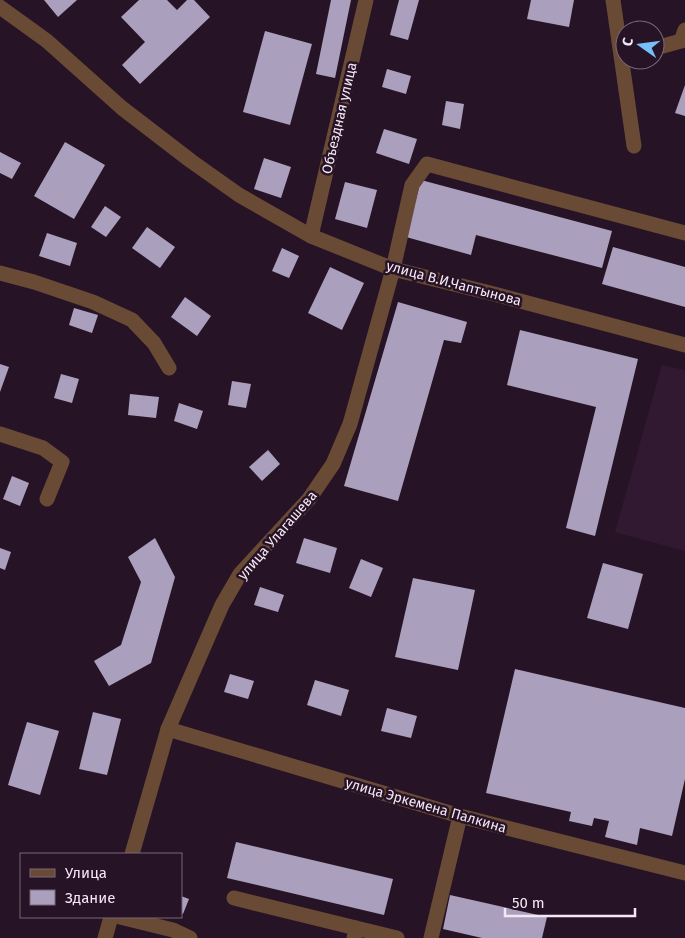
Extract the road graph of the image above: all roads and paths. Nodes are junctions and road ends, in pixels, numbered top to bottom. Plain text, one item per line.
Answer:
1 (366, 0) edge
2 (613, 0) edge
3 (0, 7) edge
4 (617, 20) edge
5 (684, 38) edge
6 (665, 45) edge
7 (625, 70) edge
8 (634, 146) dead end
9 (685, 233) edge
10 (311, 236) junction
11 (393, 269) junction
12 (0, 273) edge
13 (685, 345) edge
14 (169, 368) dead end
15 (0, 434) edge
16 (47, 499) dead end
17 (168, 729) junction
18 (460, 816) junction
19 (132, 853) edge
20 (685, 873) edge
21 (234, 898) dead end
22 (111, 918) edge
23 (124, 918) edge
24 (355, 933) edge
25 (104, 938) edge
26 (190, 938) edge
27 (397, 938) edge
28 (431, 938) edge

1 - 10 street, Объездная улица
2 - 4 street
3 - 10 street, улица В.И.Чаптынова
5 - 6 street
7 - 8 street
9 - 11 street, улица Улагашева
10 - 11 street, улица В.И.Чаптынова
11 - 13 street, улица В.И.Чаптынова
11 - 17 street, улица Улагашева
12 - 14 street
15 - 16 street
17 - 18 street, улица Эркемена Палкина
17 - 19 street, улица Улагашева
18 - 20 street, улица Эркемена Палкина
18 - 28 street
21 - 24 street
22 - 25 street
23 - 26 street
24 - 27 street

